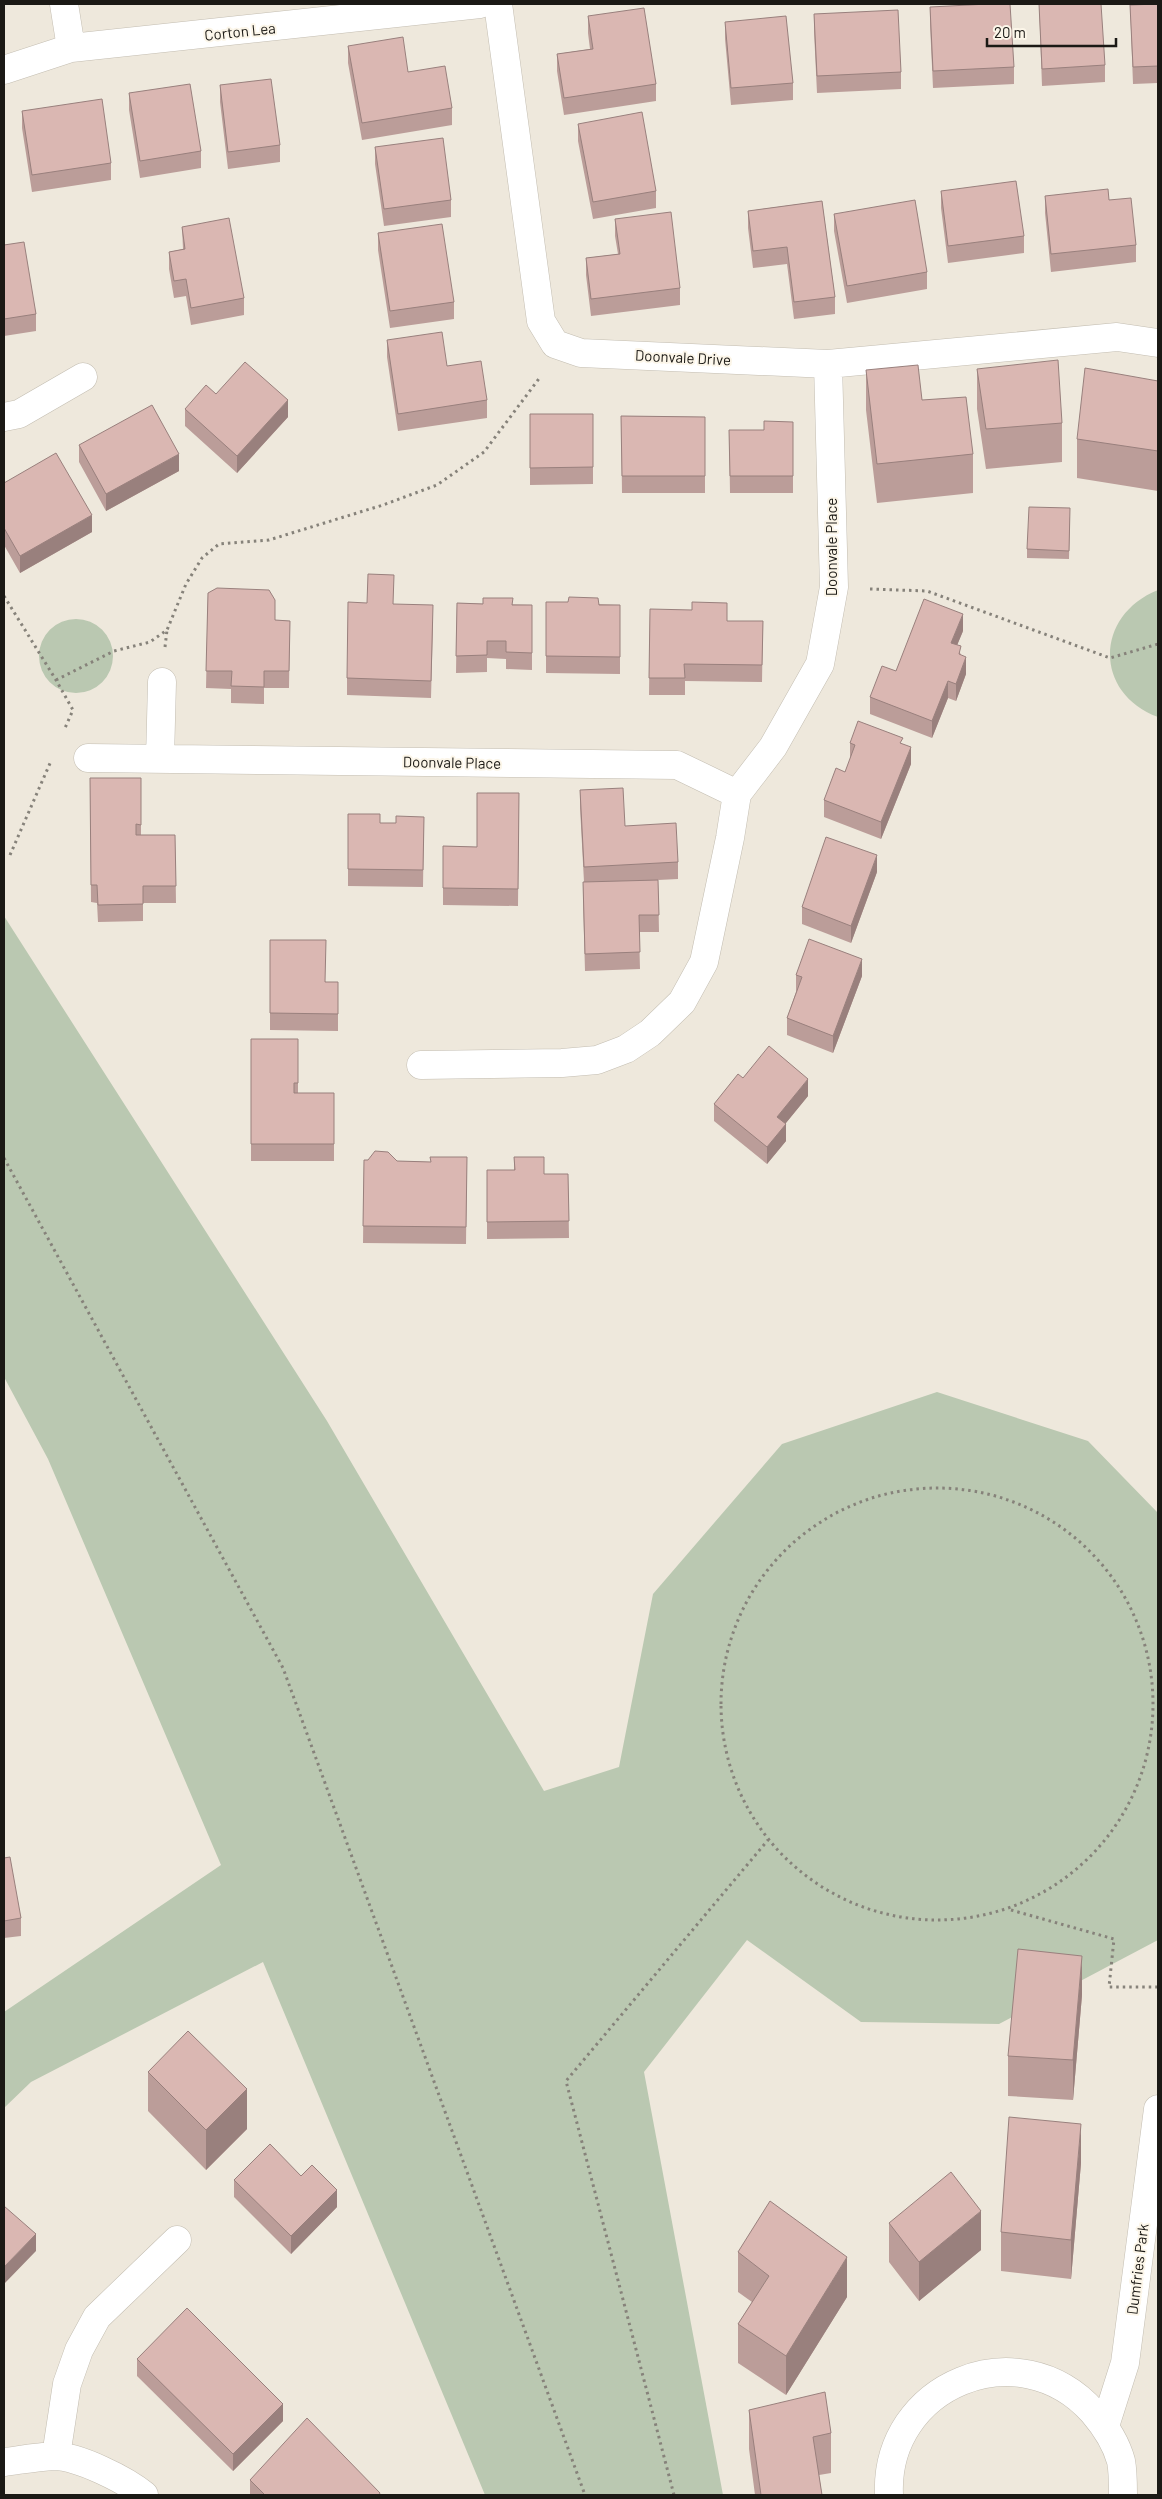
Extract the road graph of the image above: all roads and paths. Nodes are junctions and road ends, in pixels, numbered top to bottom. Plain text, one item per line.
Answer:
1 (64, 4) edge
2 (480, 4) edge
3 (498, 4) edge
4 (71, 48) junction
5 (4, 70) edge
6 (1158, 343) edge
7 (555, 344) junction
8 (828, 364) junction
9 (83, 377) dead end
10 (4, 417) edge
11 (834, 587) junction
12 (4, 596) edge
13 (1158, 644) edge
14 (56, 680) junction
15 (162, 682) dead end
16 (63, 734) dead end
17 (53, 757) dead end
18 (88, 758) dead end
19 (160, 759) junction
20 (737, 794) junction
21 (10, 855) dead end
22 (421, 1065) dead end
23 (4, 1158) edge
24 (768, 1840) junction
25 (1010, 1910) junction
26 (1158, 1987) edge
27 (1158, 2109) edge
28 (177, 2240) dead end
29 (1105, 2426) junction
30 (56, 2456) junction
31 (4, 2462) edge
32 (144, 2495) edge
33 (584, 2495) edge
34 (674, 2495) edge
35 (889, 2495) edge
36 (1123, 2495) edge

1 - 4 street
2 - 4 street, Corton Lea
3 - 7 street
4 - 5 street, Corton Lea
6 - 8 street, Doonvale Drive
7 - 8 street, Doonvale Drive
7 - 14 path
8 - 11 street, Doonvale Place
9 - 10 street
11 - 13 path
11 - 20 street, Doonvale Place
12 - 14 path
14 - 16 path
15 - 19 street
17 - 21 path
18 - 19 street, Doonvale Place
19 - 20 street, Doonvale Place
20 - 22 street, Doonvale Place
23 - 33 path
24 - 25 path
24 - 25 path
24 - 34 path
25 - 26 path
27 - 29 street, Dumfries Park
28 - 30 street
29 - 35 street
29 - 36 street
30 - 31 street
30 - 32 street

